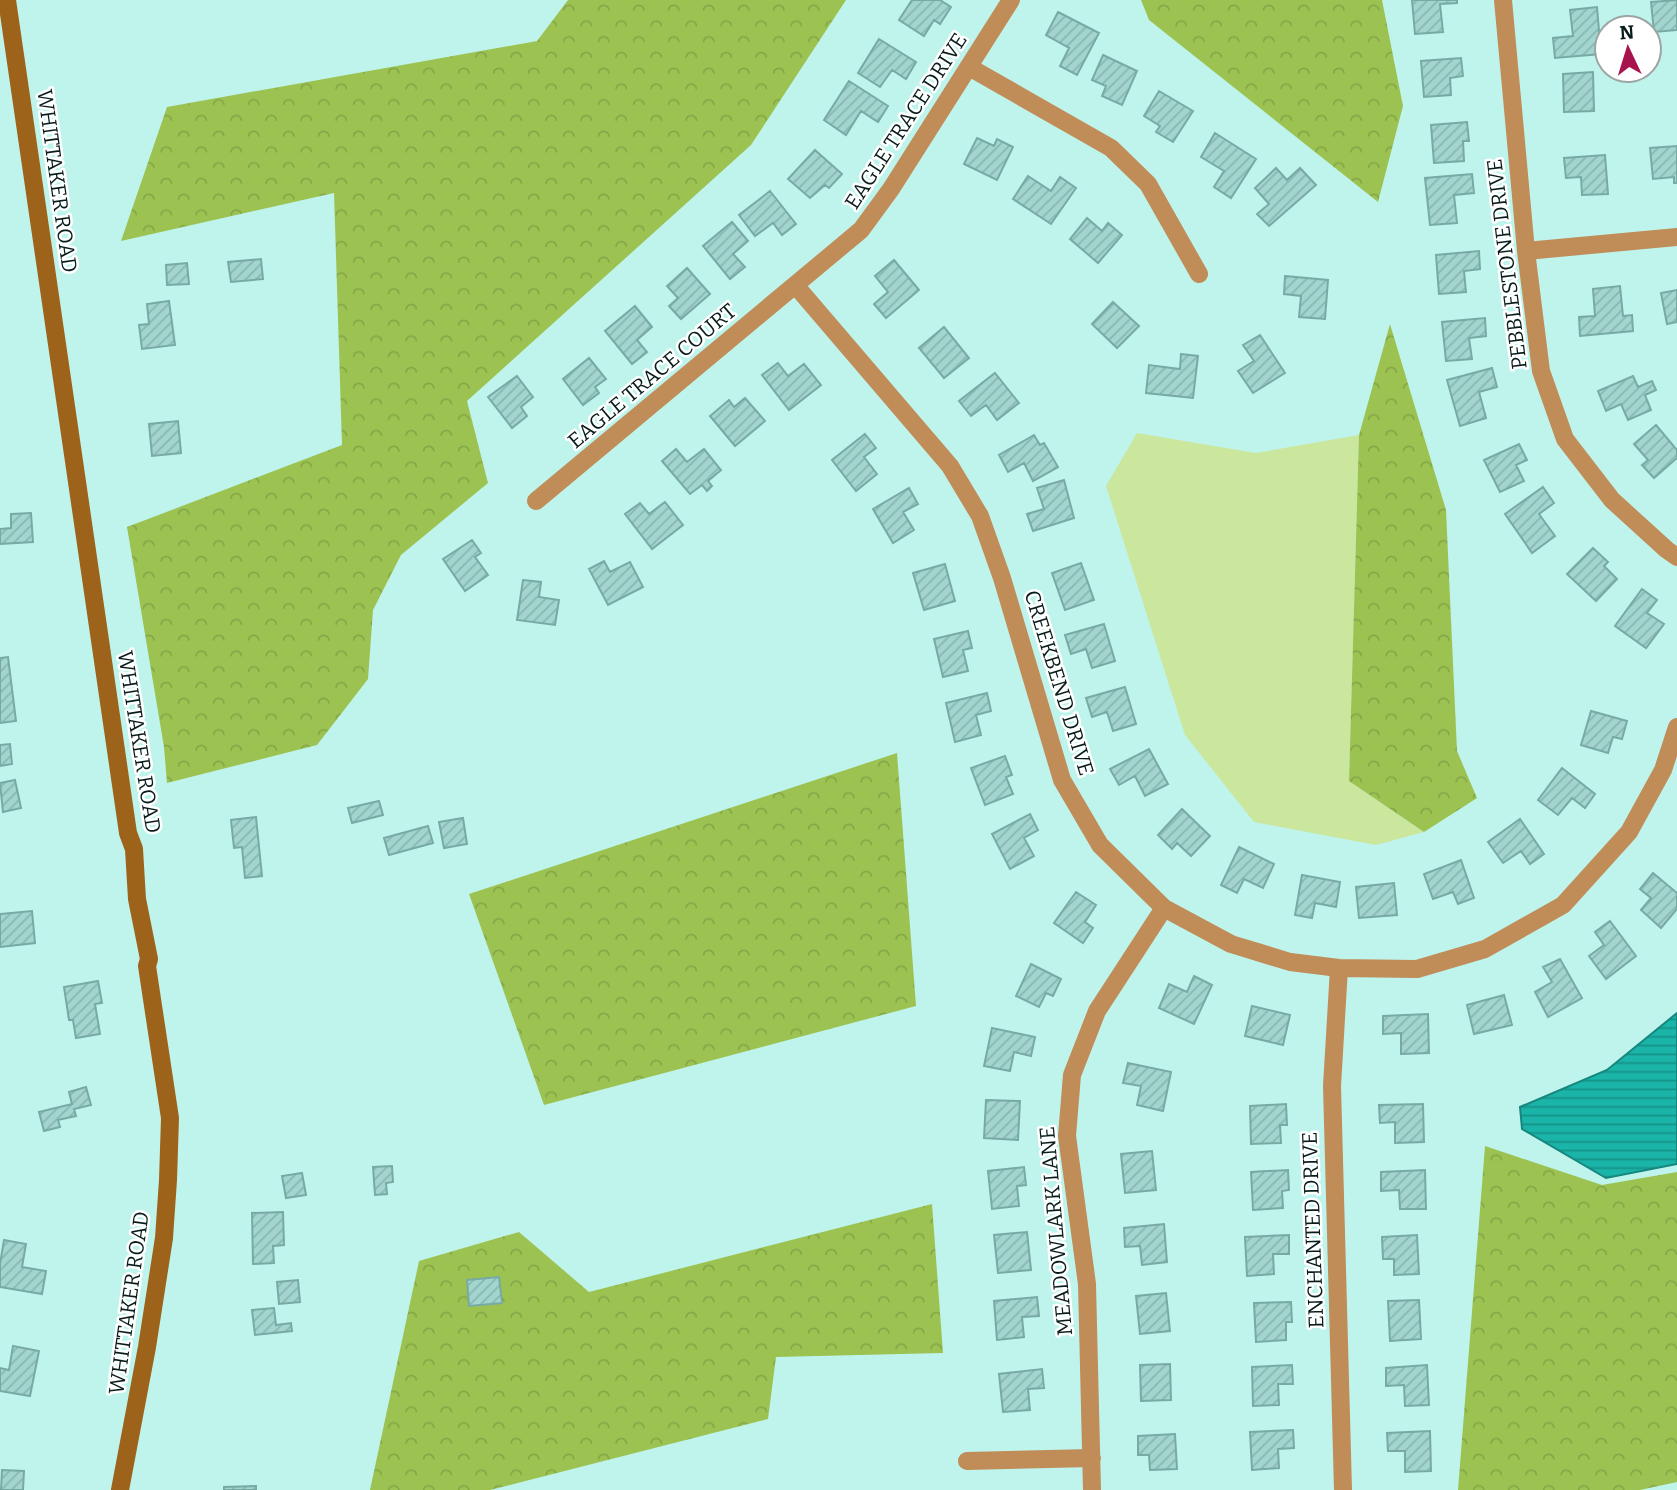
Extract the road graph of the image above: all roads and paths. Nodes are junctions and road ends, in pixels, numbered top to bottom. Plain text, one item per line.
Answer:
1 (8, 0) edge
2 (1011, 0) edge
3 (1503, 0) edge
4 (970, 67) junction
5 (1677, 237) edge
6 (1526, 251) junction
7 (1199, 274) dead end
8 (796, 286) junction
9 (536, 501) dead end
10 (1677, 557) edge
11 (1677, 727) edge
12 (1164, 908) junction
13 (1339, 968) junction
14 (1092, 1458) junction
15 (967, 1461) dead end
16 (120, 1490) edge
17 (1092, 1490) edge
18 (1343, 1490) edge

1 - 16 main road, WHITTAKER ROAD
2 - 4 street, EAGLE TRACE DRIVE
3 - 6 street, PEBBLESTONE DRIVE
4 - 7 street
4 - 8 street, EAGLE TRACE DRIVE
5 - 6 street
6 - 10 street, PEBBLESTONE DRIVE
8 - 9 street, EAGLE TRACE COURT
8 - 12 street, CREEKBEND DRIVE
11 - 13 street, CREEKBEND DRIVE
12 - 13 street, CREEKBEND DRIVE
12 - 14 street, MEADOWLARK LANE
13 - 18 street, ENCHANTED DRIVE
14 - 15 street
14 - 17 street, MEADOWLARK LANE

